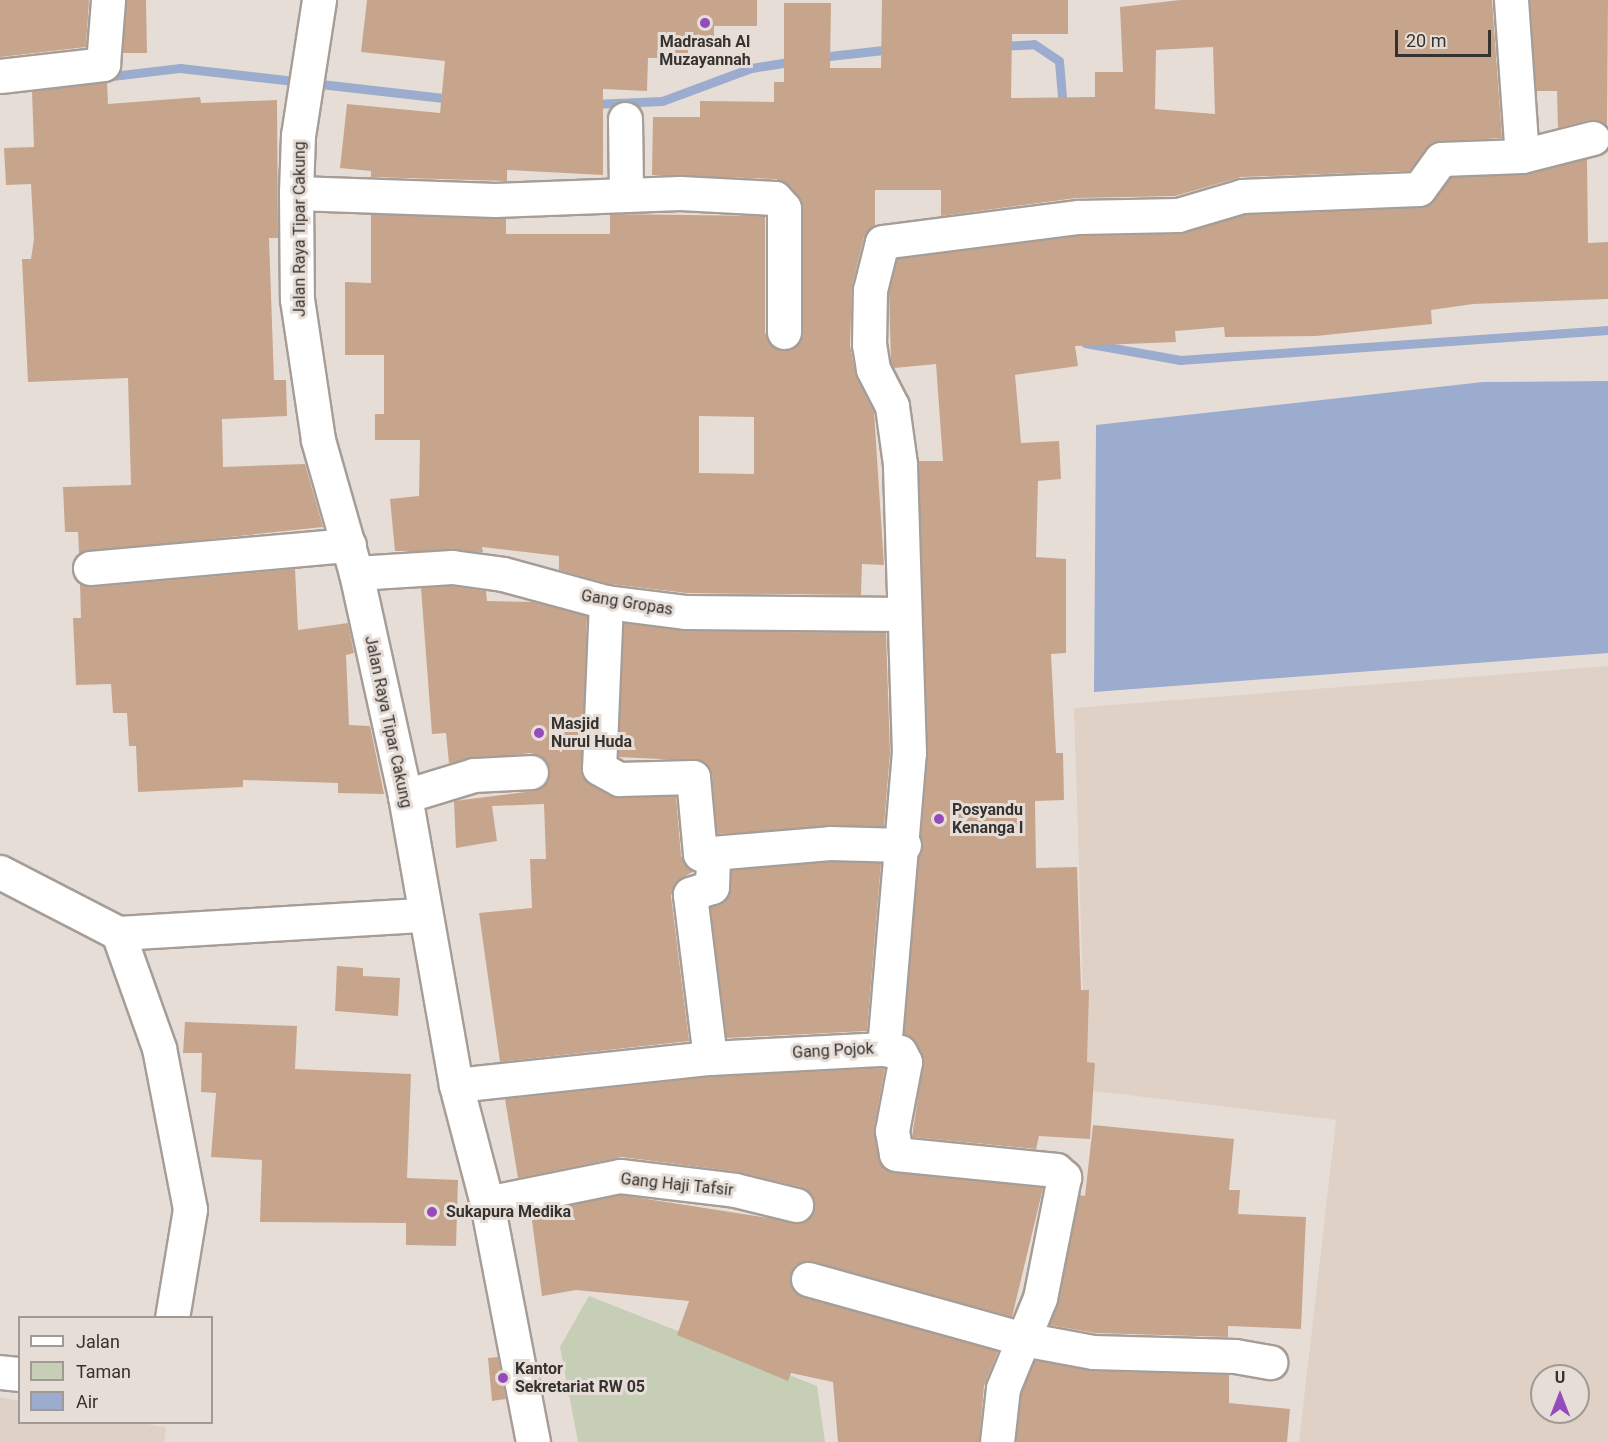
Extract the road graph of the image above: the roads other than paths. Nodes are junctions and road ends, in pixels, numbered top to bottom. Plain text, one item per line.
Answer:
1 (108, 0) edge
2 (319, 0) edge
3 (1511, 0) edge
4 (0, 76) edge
5 (625, 119) dead end
6 (1593, 138) dead end
7 (1522, 156) junction
8 (296, 194) junction
9 (626, 195) junction
10 (784, 332) dead end
11 (352, 559) junction
12 (90, 568) dead end
13 (606, 602) junction
14 (903, 614) junction
15 (531, 772) dead end
16 (405, 796) junction
17 (904, 845) junction
18 (713, 855) junction
19 (0, 872) edge
20 (424, 915) junction
21 (118, 933) junction
22 (884, 1049) junction
23 (710, 1058) junction
24 (456, 1085) junction
25 (487, 1203) junction
26 (796, 1205) dead end
27 (808, 1279) dead end
28 (172, 1316) edge
29 (1023, 1339) junction
30 (1270, 1362) dead end
31 (0, 1372) edge
32 (18, 1374) edge
33 (533, 1442) edge
34 (998, 1442) edge

1 - 4 street
2 - 8 street, Jalan Raya Tipar Cakung
3 - 7 street
5 - 9 street
6 - 7 street
7 - 14 street, Gang Pojok
8 - 9 street
8 - 11 street, Jalan Raya Tipar Cakung
9 - 10 street
11 - 12 street, Gang Gropas
11 - 13 street, Gang Gropas
11 - 16 street, Jalan Raya Tipar Cakung
13 - 14 street, Gang Gropas
13 - 18 street
14 - 17 street, Gang Pojok
15 - 16 street
16 - 20 street, Jalan Raya Tipar Cakung
17 - 18 street
17 - 22 street, Gang Pojok
18 - 23 street
19 - 21 street
20 - 21 street
20 - 24 street, Jalan Raya Tipar Cakung
21 - 28 street
22 - 23 street, Gang Pojok
22 - 29 street
23 - 24 street, Gang Pojok
24 - 25 street, Jalan Raya Tipar Cakung
25 - 26 street, Gang Haji Tafsir
25 - 33 street, Jalan Raya Tipar Cakung
27 - 29 street
29 - 30 street
29 - 34 street
31 - 32 street

